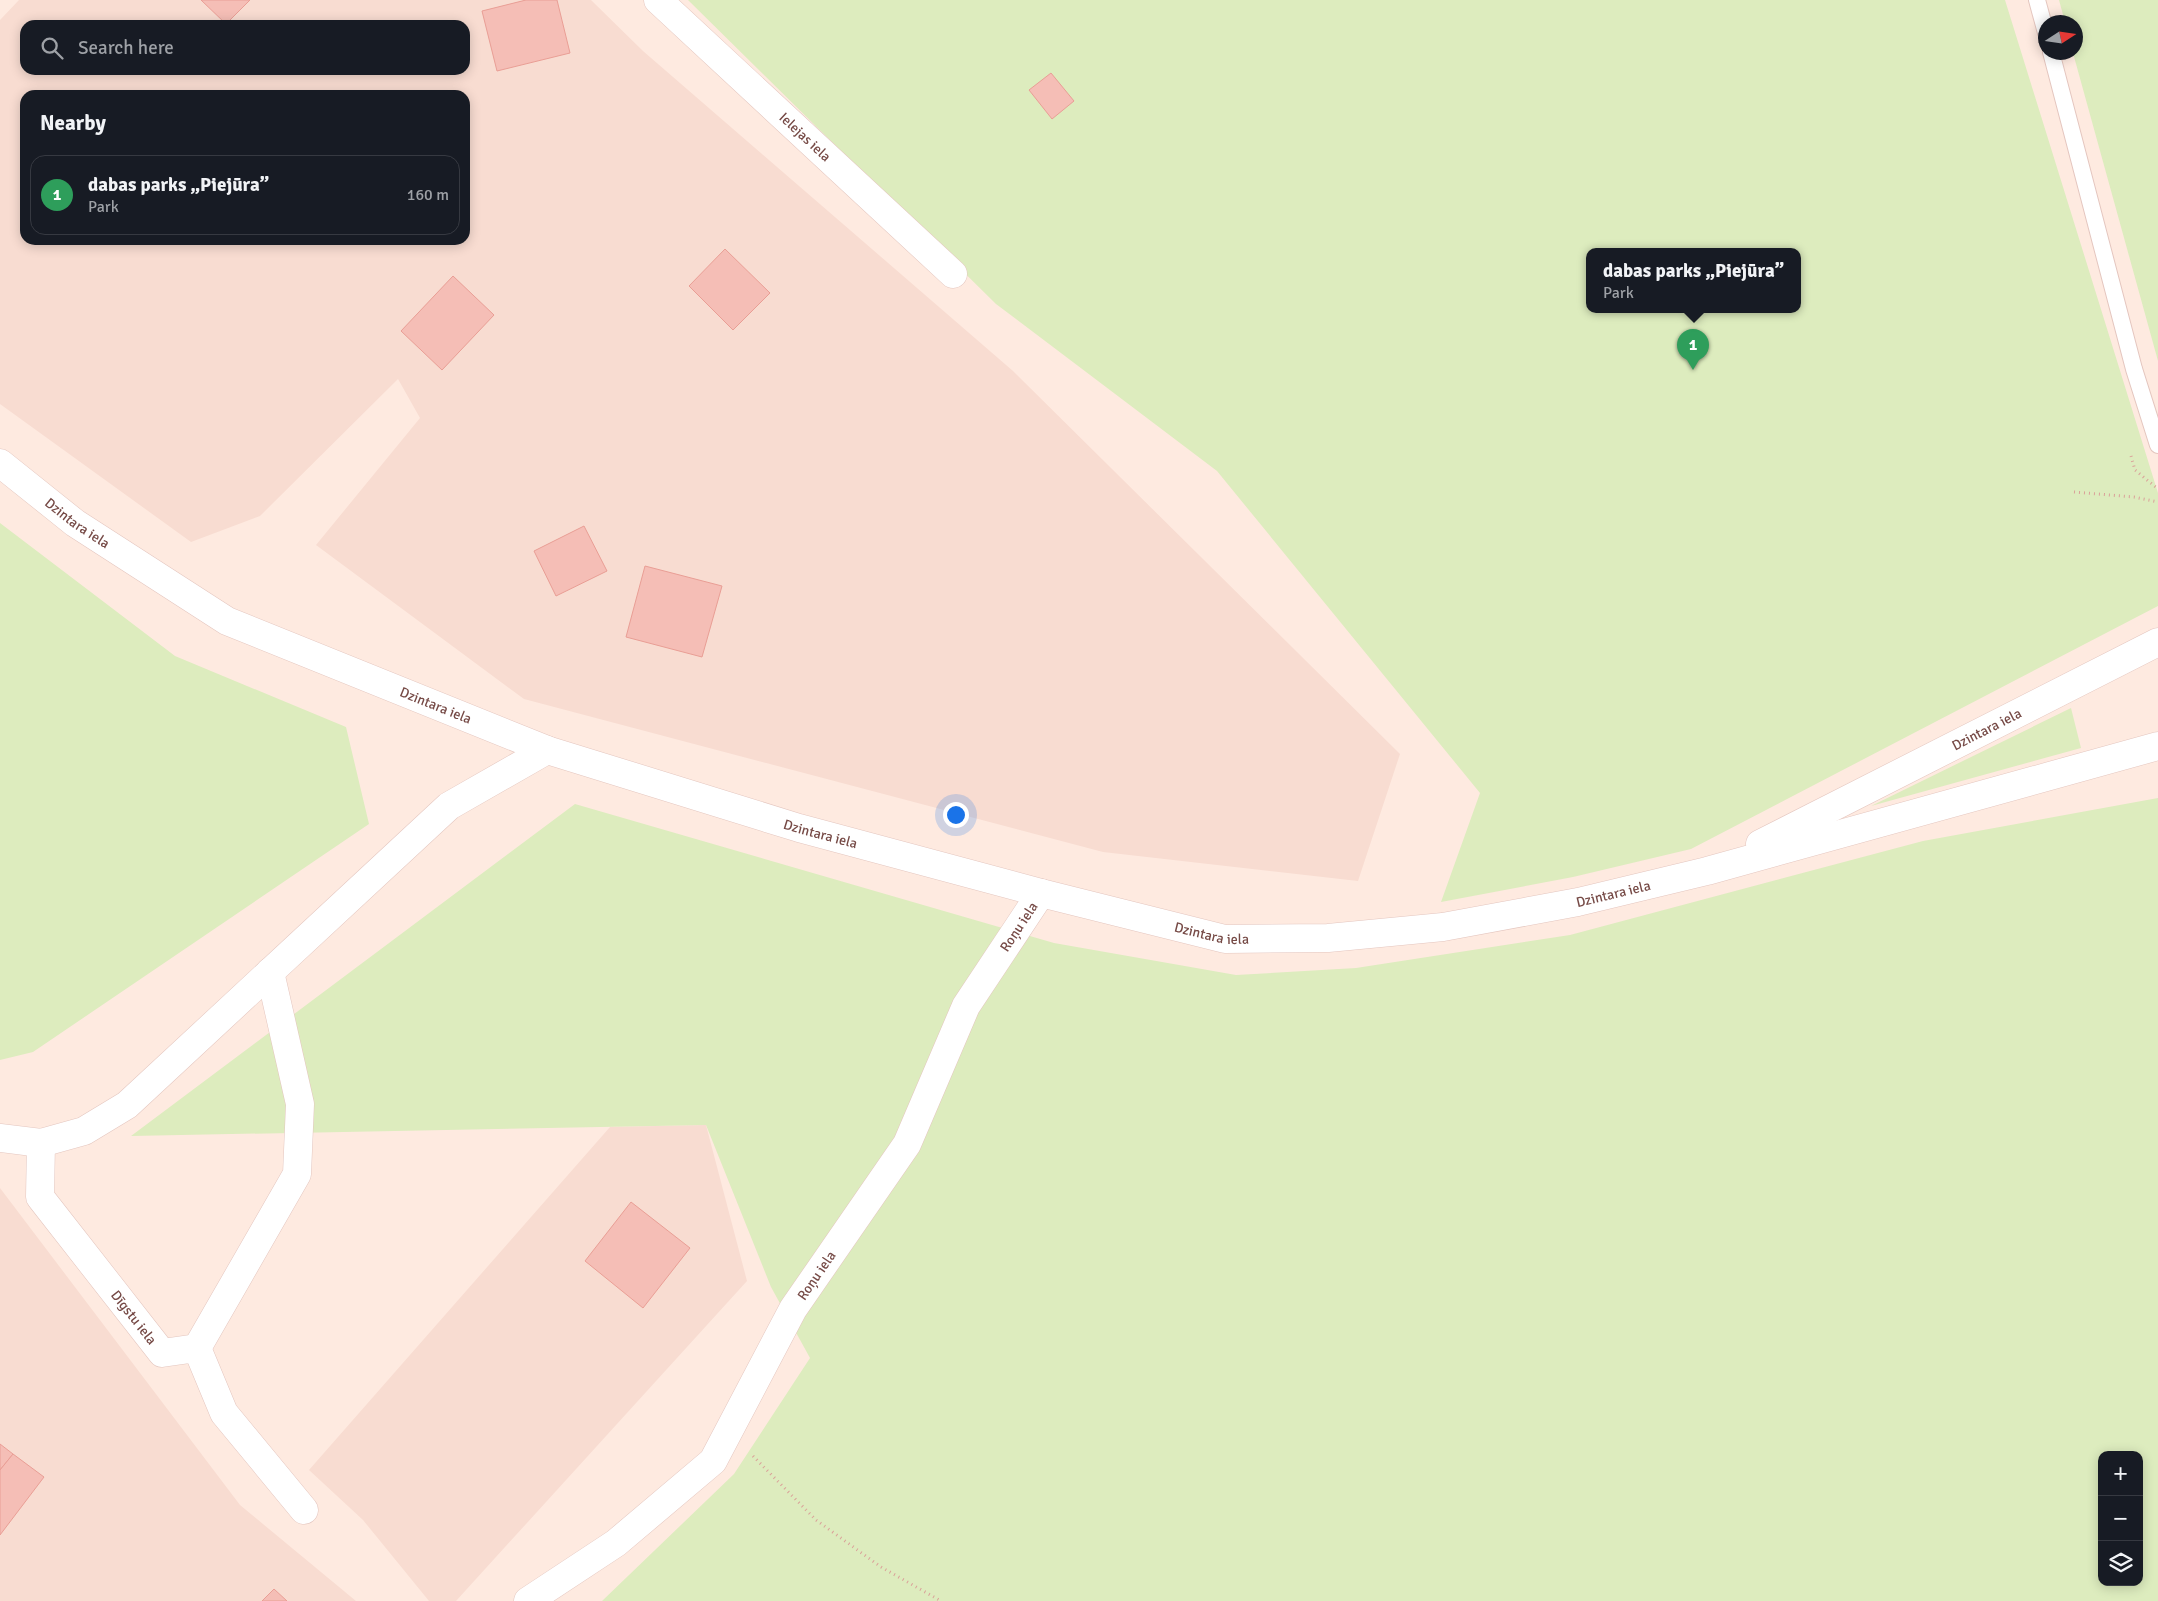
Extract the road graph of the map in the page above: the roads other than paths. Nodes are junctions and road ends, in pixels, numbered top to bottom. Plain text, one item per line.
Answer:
1 (658, 0) edge
2 (2037, 0) edge
3 (2041, 15) edge
4 (2053, 60) edge
5 (953, 274) dead end
6 (2158, 445) edge
7 (0, 463) edge
8 (2158, 642) edge
9 (2158, 746) edge
10 (547, 750) junction
11 (1707, 871) junction
12 (1041, 893) junction
13 (270, 972) junction
14 (0, 1138) edge
15 (42, 1143) junction
16 (197, 1348) junction
17 (304, 1510) dead end
18 (528, 1601) edge

1 - 5 street, Ielejas iela
2 - 3 lane
4 - 6 lane
7 - 10 street, Dzintara iela
8 - 11 street, Dzintara iela
9 - 11 street, Dzintara iela
10 - 12 street, Dzintara iela
10 - 13 street
11 - 12 street, Dzintara iela
12 - 18 street, Roņu iela
13 - 15 street
13 - 16 street
14 - 15 street
15 - 16 street, Dīgstu iela
16 - 17 street

